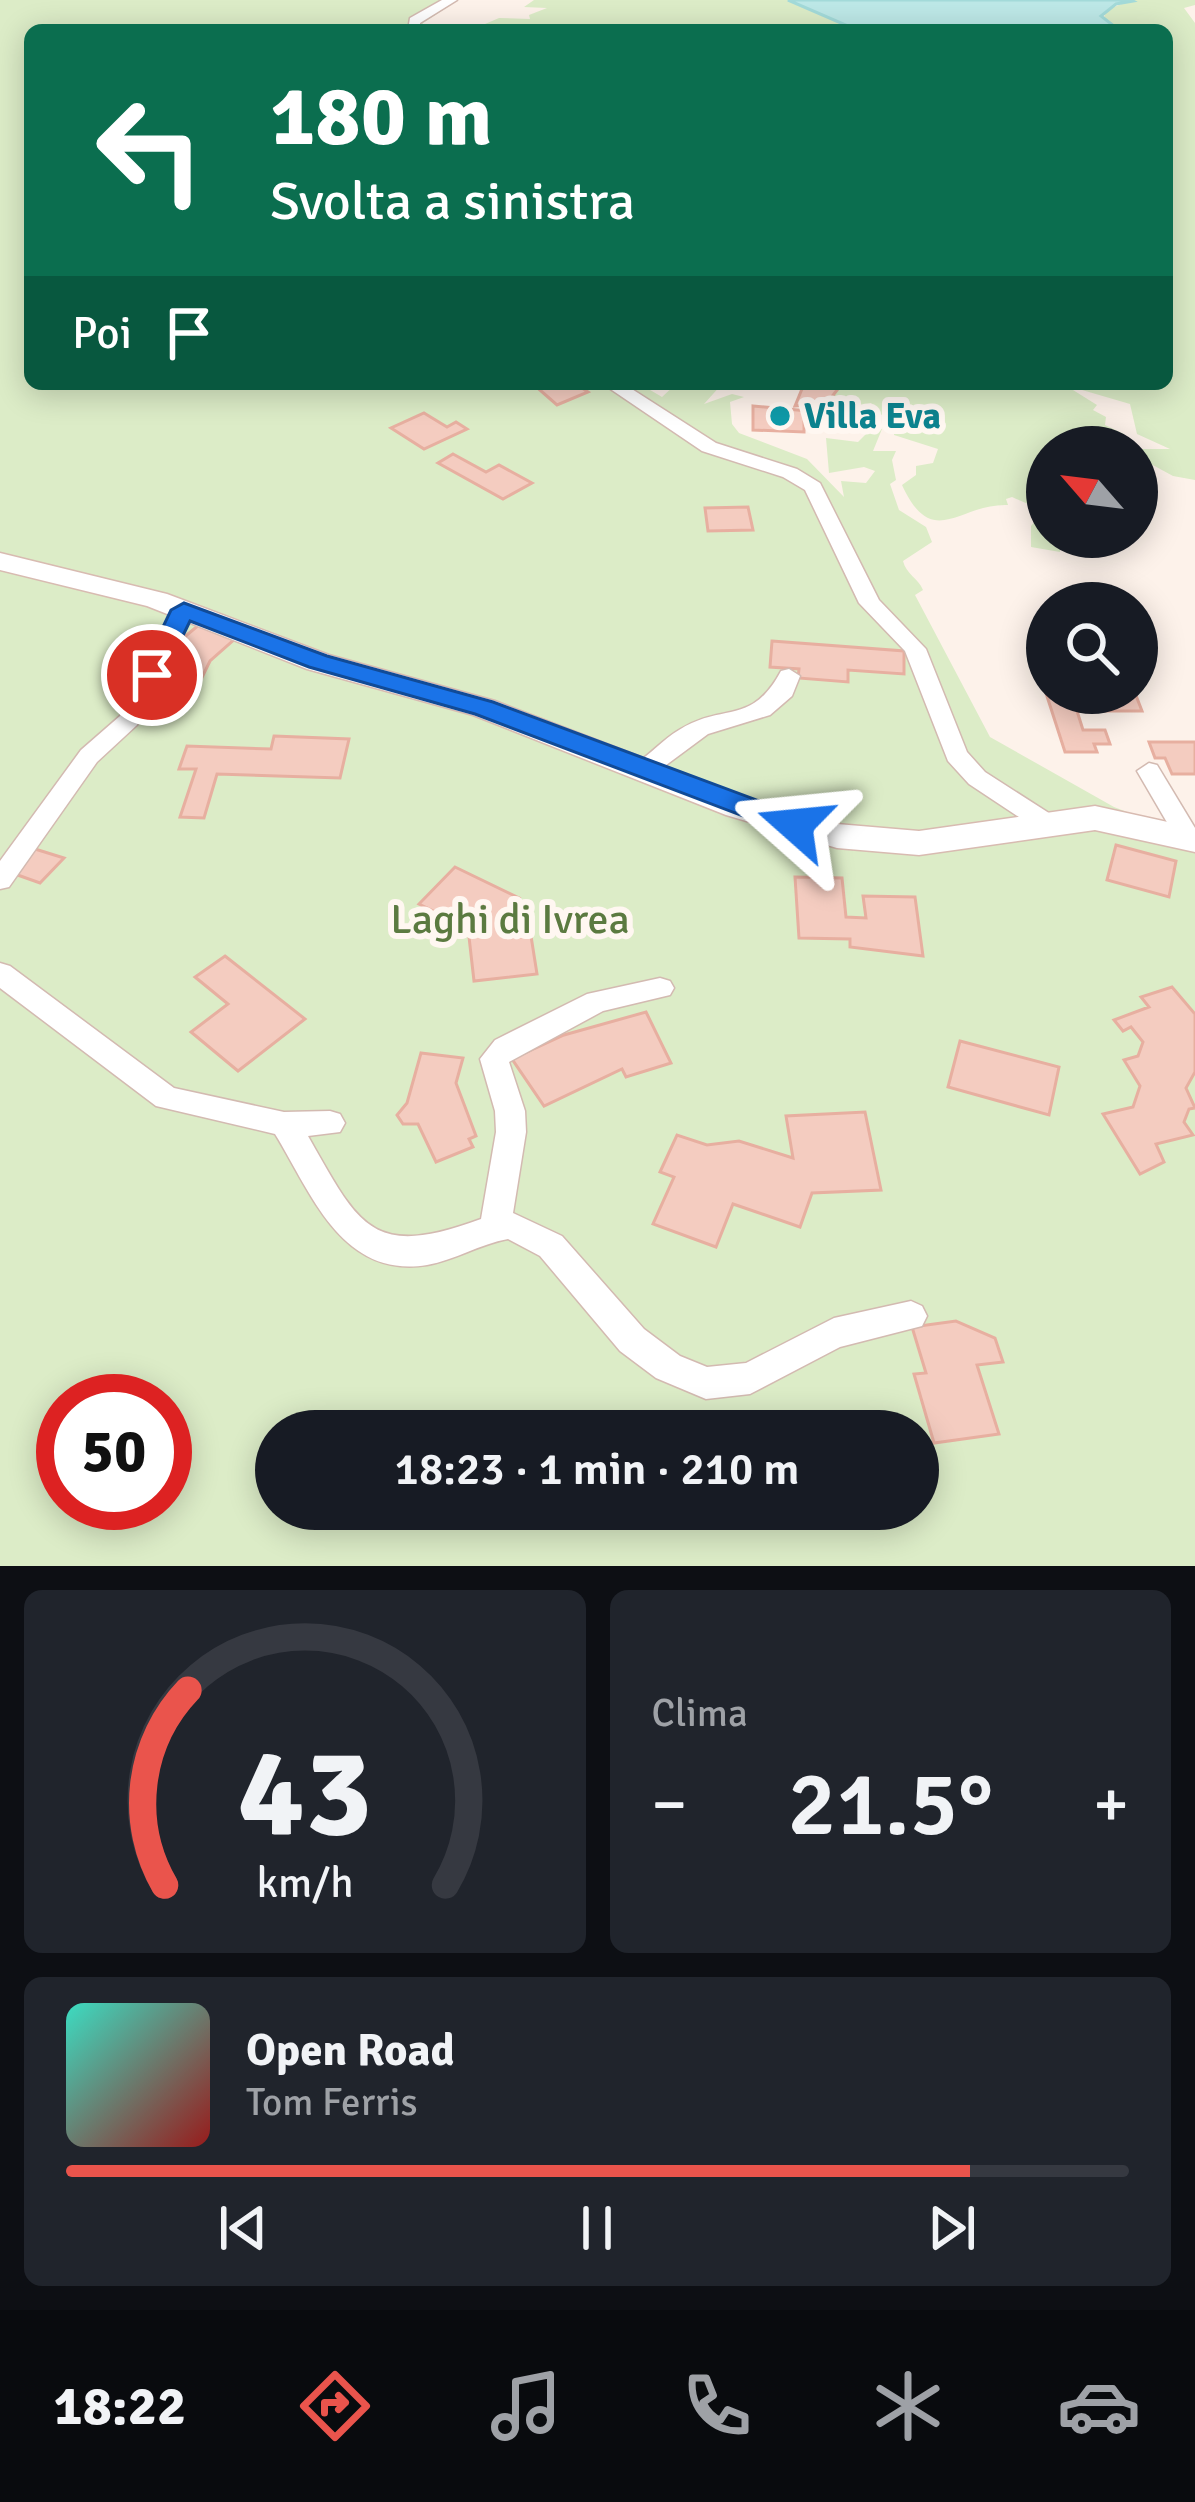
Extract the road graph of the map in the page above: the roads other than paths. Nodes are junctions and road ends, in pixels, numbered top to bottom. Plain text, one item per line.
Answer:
1 (451, 0) edge
2 (416, 24) edge
3 (621, 390) edge
4 (0, 561) edge
5 (170, 604) junction
6 (789, 676) dead end
7 (642, 771) junction
8 (1149, 771) dead end
9 (1043, 821) junction
10 (1191, 838) edge
11 (0, 880) edge
12 (0, 973) edge
13 (660, 988) dead end
14 (330, 1123) dead end
15 (284, 1124) junction
16 (528, 1207) dead end
17 (495, 1227) junction
18 (911, 1316) dead end

1 - 2 street
3 - 9 street
4 - 5 main road
5 - 7 main road
5 - 11 street
6 - 7 street
7 - 9 main road
8 - 10 street
9 - 10 main road
12 - 15 street
13 - 17 street
14 - 15 street
15 - 17 street
16 - 17 street
17 - 18 street

